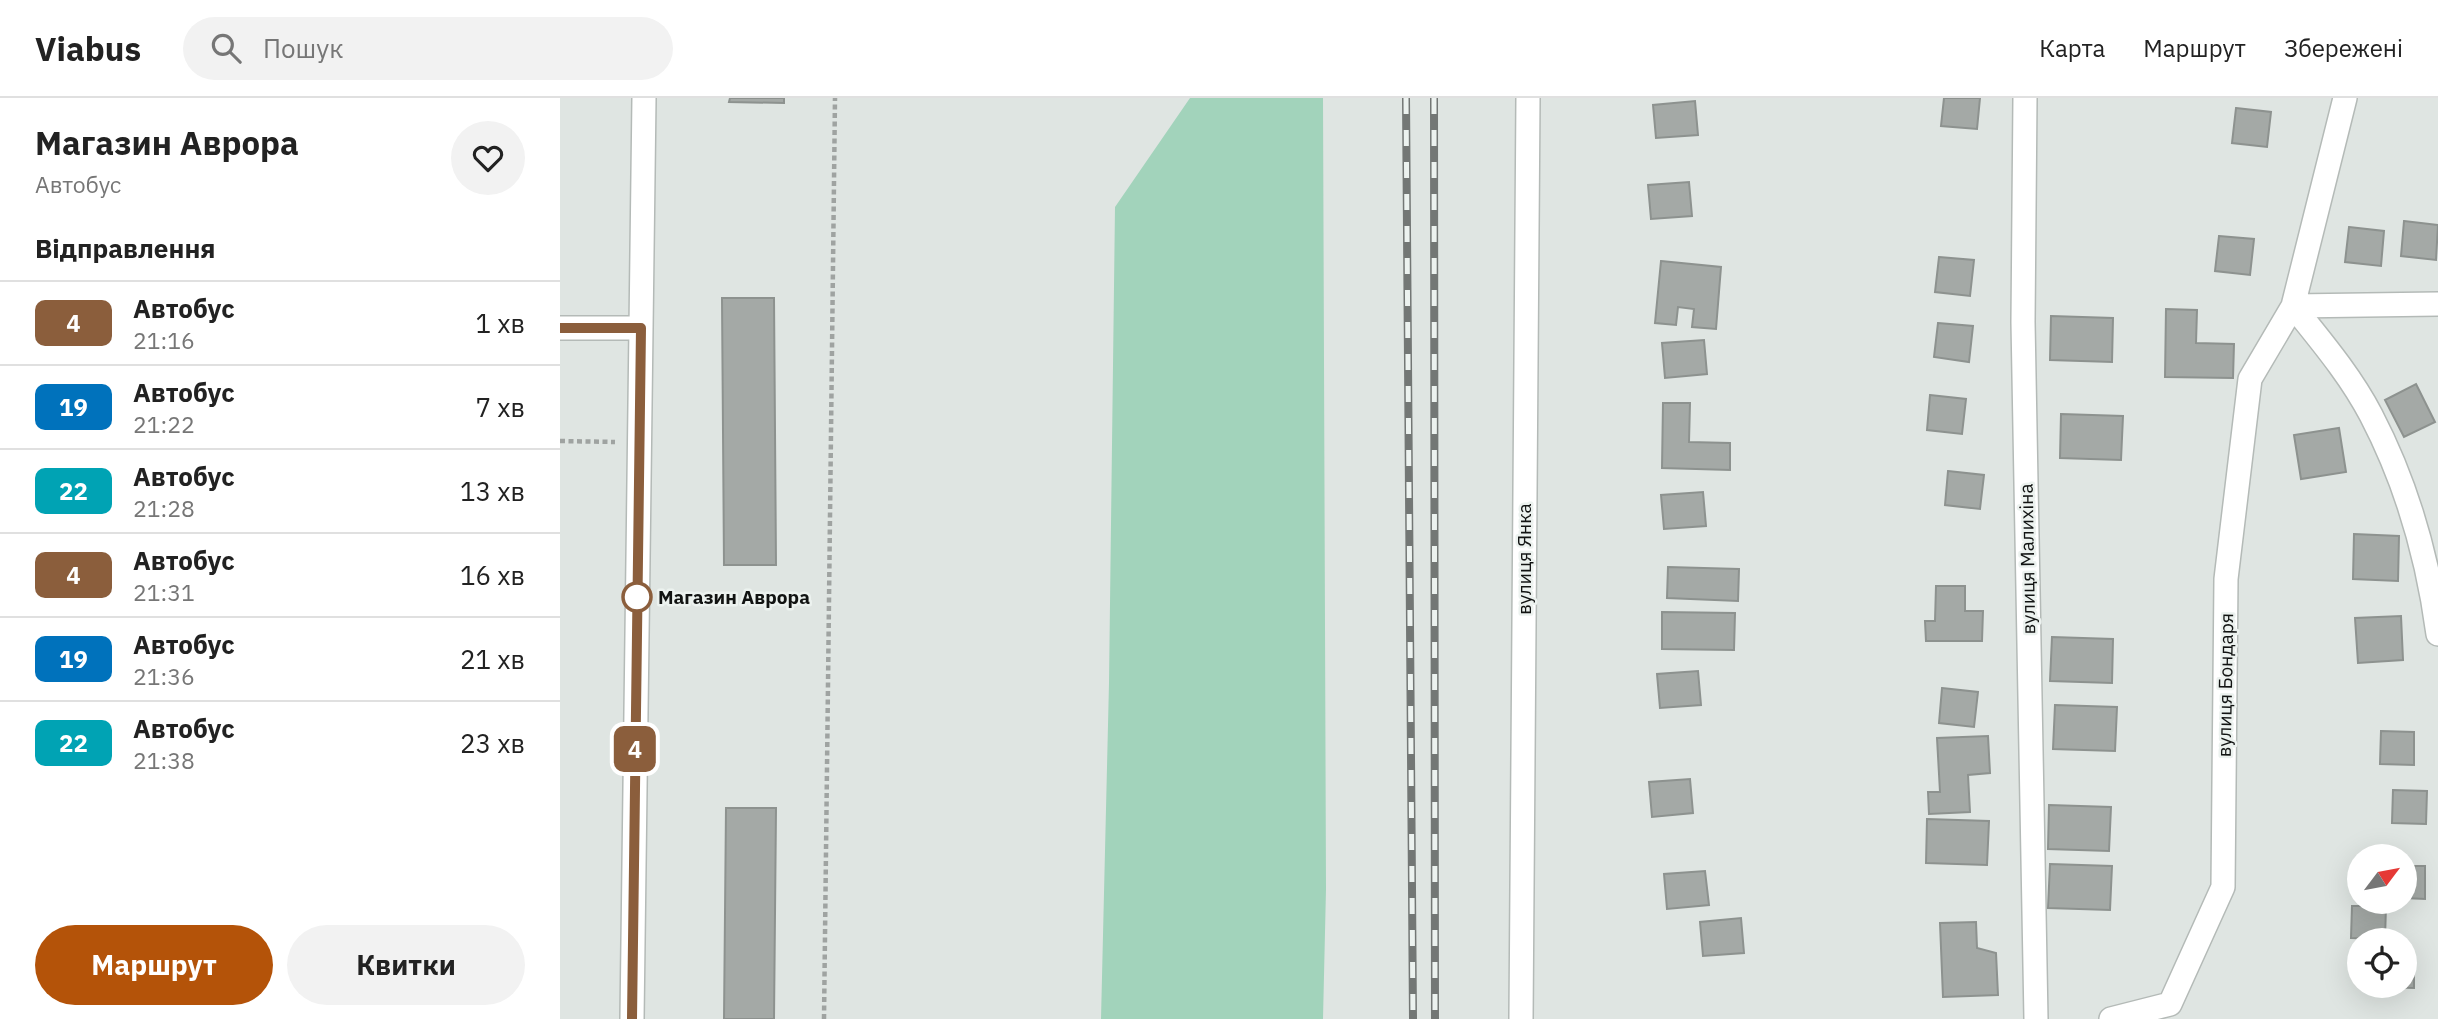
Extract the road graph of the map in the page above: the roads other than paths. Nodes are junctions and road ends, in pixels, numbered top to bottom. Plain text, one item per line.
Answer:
1 (644, 98) edge
2 (1528, 98) edge
3 (2025, 98) edge
4 (2345, 98) edge
5 (2438, 304) edge
6 (2293, 306) junction
7 (560, 328) edge
8 (641, 328) junction
9 (2438, 634) edge
10 (632, 1019) edge
11 (1521, 1019) edge
12 (2036, 1019) edge
13 (2111, 1019) edge

1 - 8 street
2 - 11 street, вулиця Янка
3 - 12 street, вулиця Малихіна
4 - 6 street, вулиця Бондаря
5 - 6 street
6 - 9 street
6 - 13 street, вулиця Бондаря
7 - 8 street
8 - 10 street

